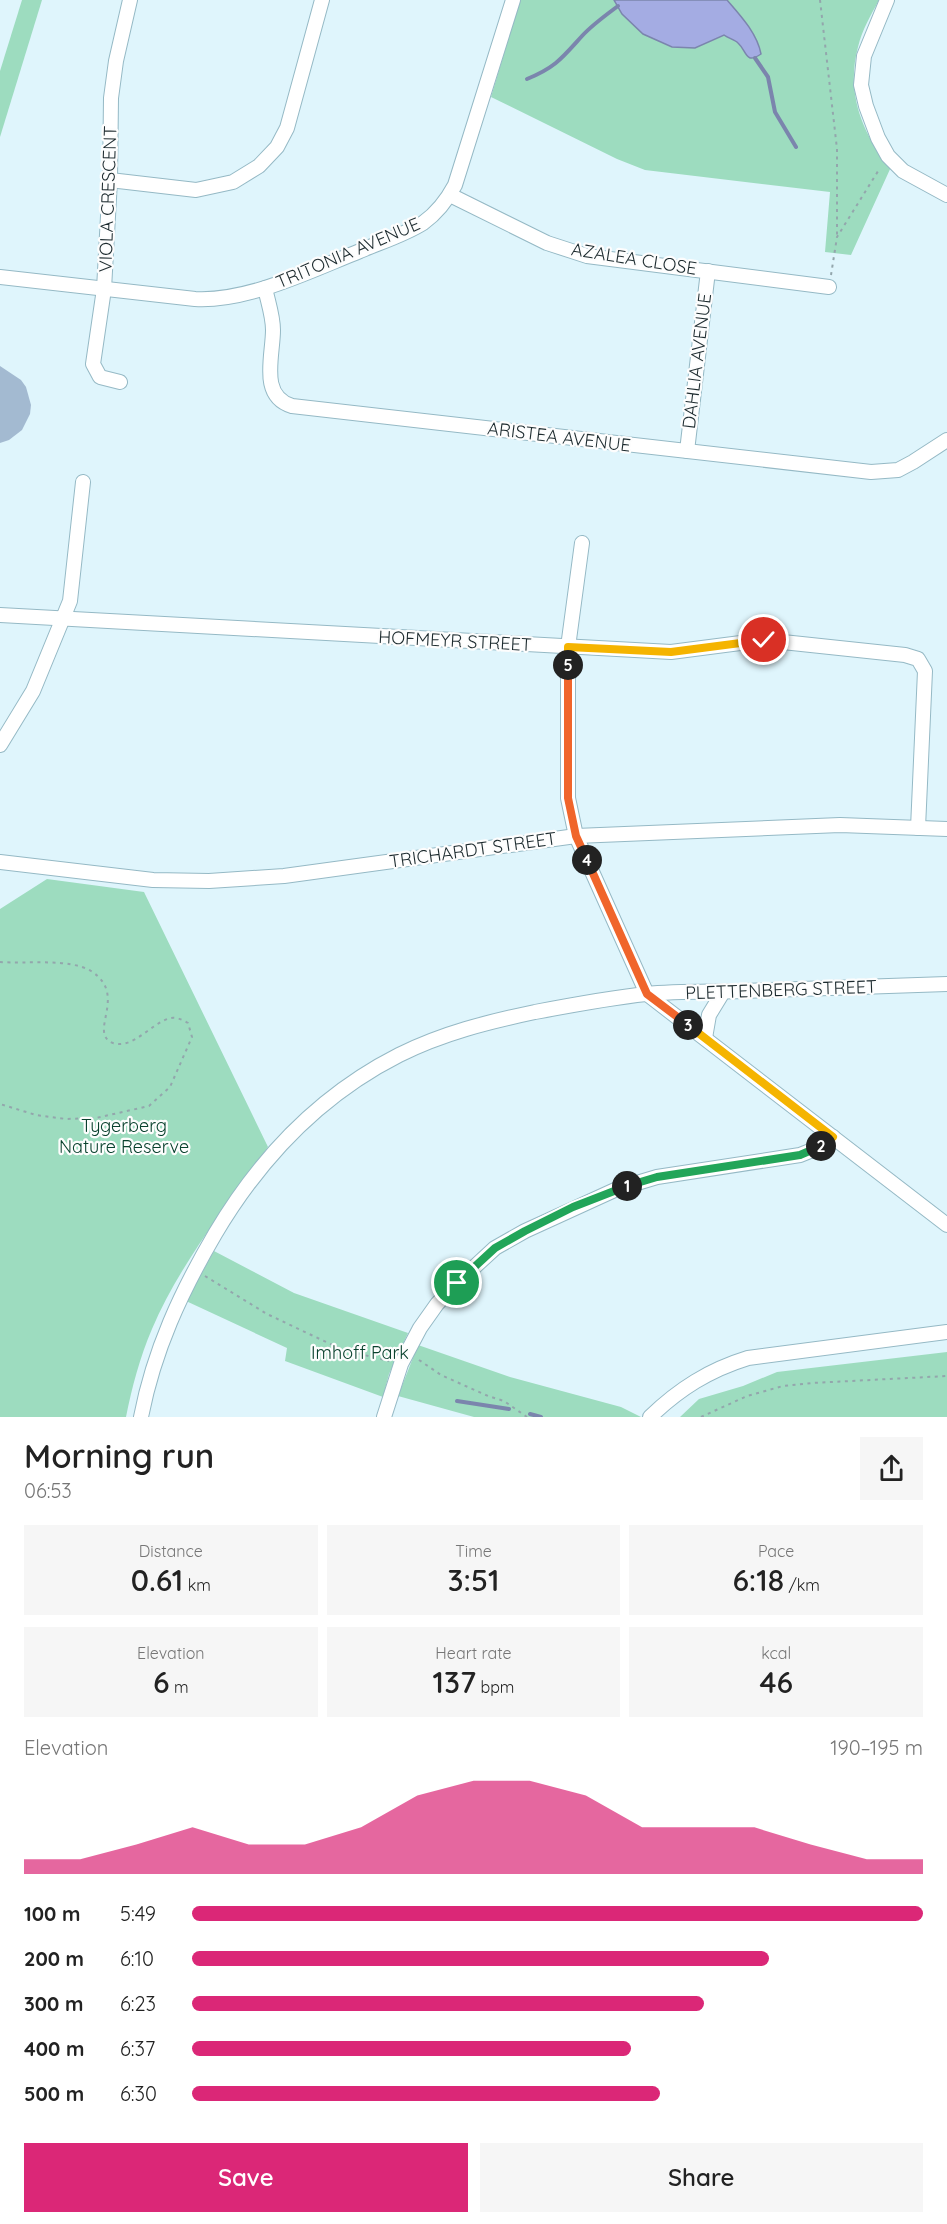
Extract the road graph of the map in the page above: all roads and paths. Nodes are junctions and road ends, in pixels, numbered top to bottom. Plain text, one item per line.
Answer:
1 (130, 0) edge
2 (322, 0) edge
3 (513, 0) edge
4 (820, 0) edge
5 (887, 0) edge
6 (888, 156) junction
7 (110, 180) junction
8 (450, 195) junction
9 (947, 195) edge
10 (837, 237) junction
11 (708, 271) junction
12 (0, 277) edge
13 (829, 287) joint
14 (265, 288) junction
15 (104, 289) junction
16 (120, 382) dead end
17 (947, 440) edge
18 (687, 451) junction
19 (83, 482) dead end
20 (582, 543) dead end
21 (0, 615) edge
22 (64, 618) junction
23 (568, 647) junction
24 (0, 745) edge
25 (918, 828) junction
26 (947, 830) edge
27 (576, 836) junction
28 (0, 862) edge
29 (0, 962) edge
30 (947, 984) edge
31 (723, 992) junction
32 (647, 994) junction
33 (705, 1038) junction
34 (0, 1104) edge
35 (833, 1137) junction
36 (947, 1225) edge
37 (194, 1270) junction
38 (947, 1332) edge
39 (404, 1358) junction
40 (947, 1376) edge
41 (141, 1417) edge
42 (384, 1417) edge
43 (527, 1417) edge
44 (650, 1417) edge
45 (701, 1417) edge

1 - 7 street, VIOLA CRESCENT
2 - 7 street
3 - 8 street, TRITONIA AVENUE
4 - 10 path
5 - 6 street
6 - 9 street
6 - 10 path
7 - 15 street, VIOLA CRESCENT
8 - 11 street, AZALEA CLOSE
8 - 14 street, TRITONIA AVENUE
10 - 13 path
11 - 13 street, AZALEA CLOSE
11 - 18 street, DAHLIA AVENUE
12 - 15 street, TRITONIA AVENUE
14 - 15 street, TRITONIA AVENUE
14 - 18 street, ARISTEA AVENUE
15 - 16 street, VIOLA CRESCENT
17 - 18 street, ARISTEA AVENUE
19 - 22 street
20 - 23 street
21 - 22 street, HOFMEYR STREET
22 - 23 street, HOFMEYR STREET
22 - 24 street
23 - 25 street, HOFMEYR STREET
23 - 27 street
25 - 26 street, TRICHARDT STREET
25 - 27 street, TRICHARDT STREET
27 - 28 street, TRICHARDT STREET
27 - 32 street
29 - 34 path
30 - 31 street, PLETTENBERG STREET
31 - 32 street, PLETTENBERG STREET
31 - 33 street
32 - 33 street
32 - 37 street, PLETTENBERG STREET
33 - 35 street
35 - 36 street
35 - 39 street
37 - 39 path
37 - 41 street, PLETTENBERG STREET
38 - 44 street
39 - 42 street
39 - 43 path
40 - 45 path

